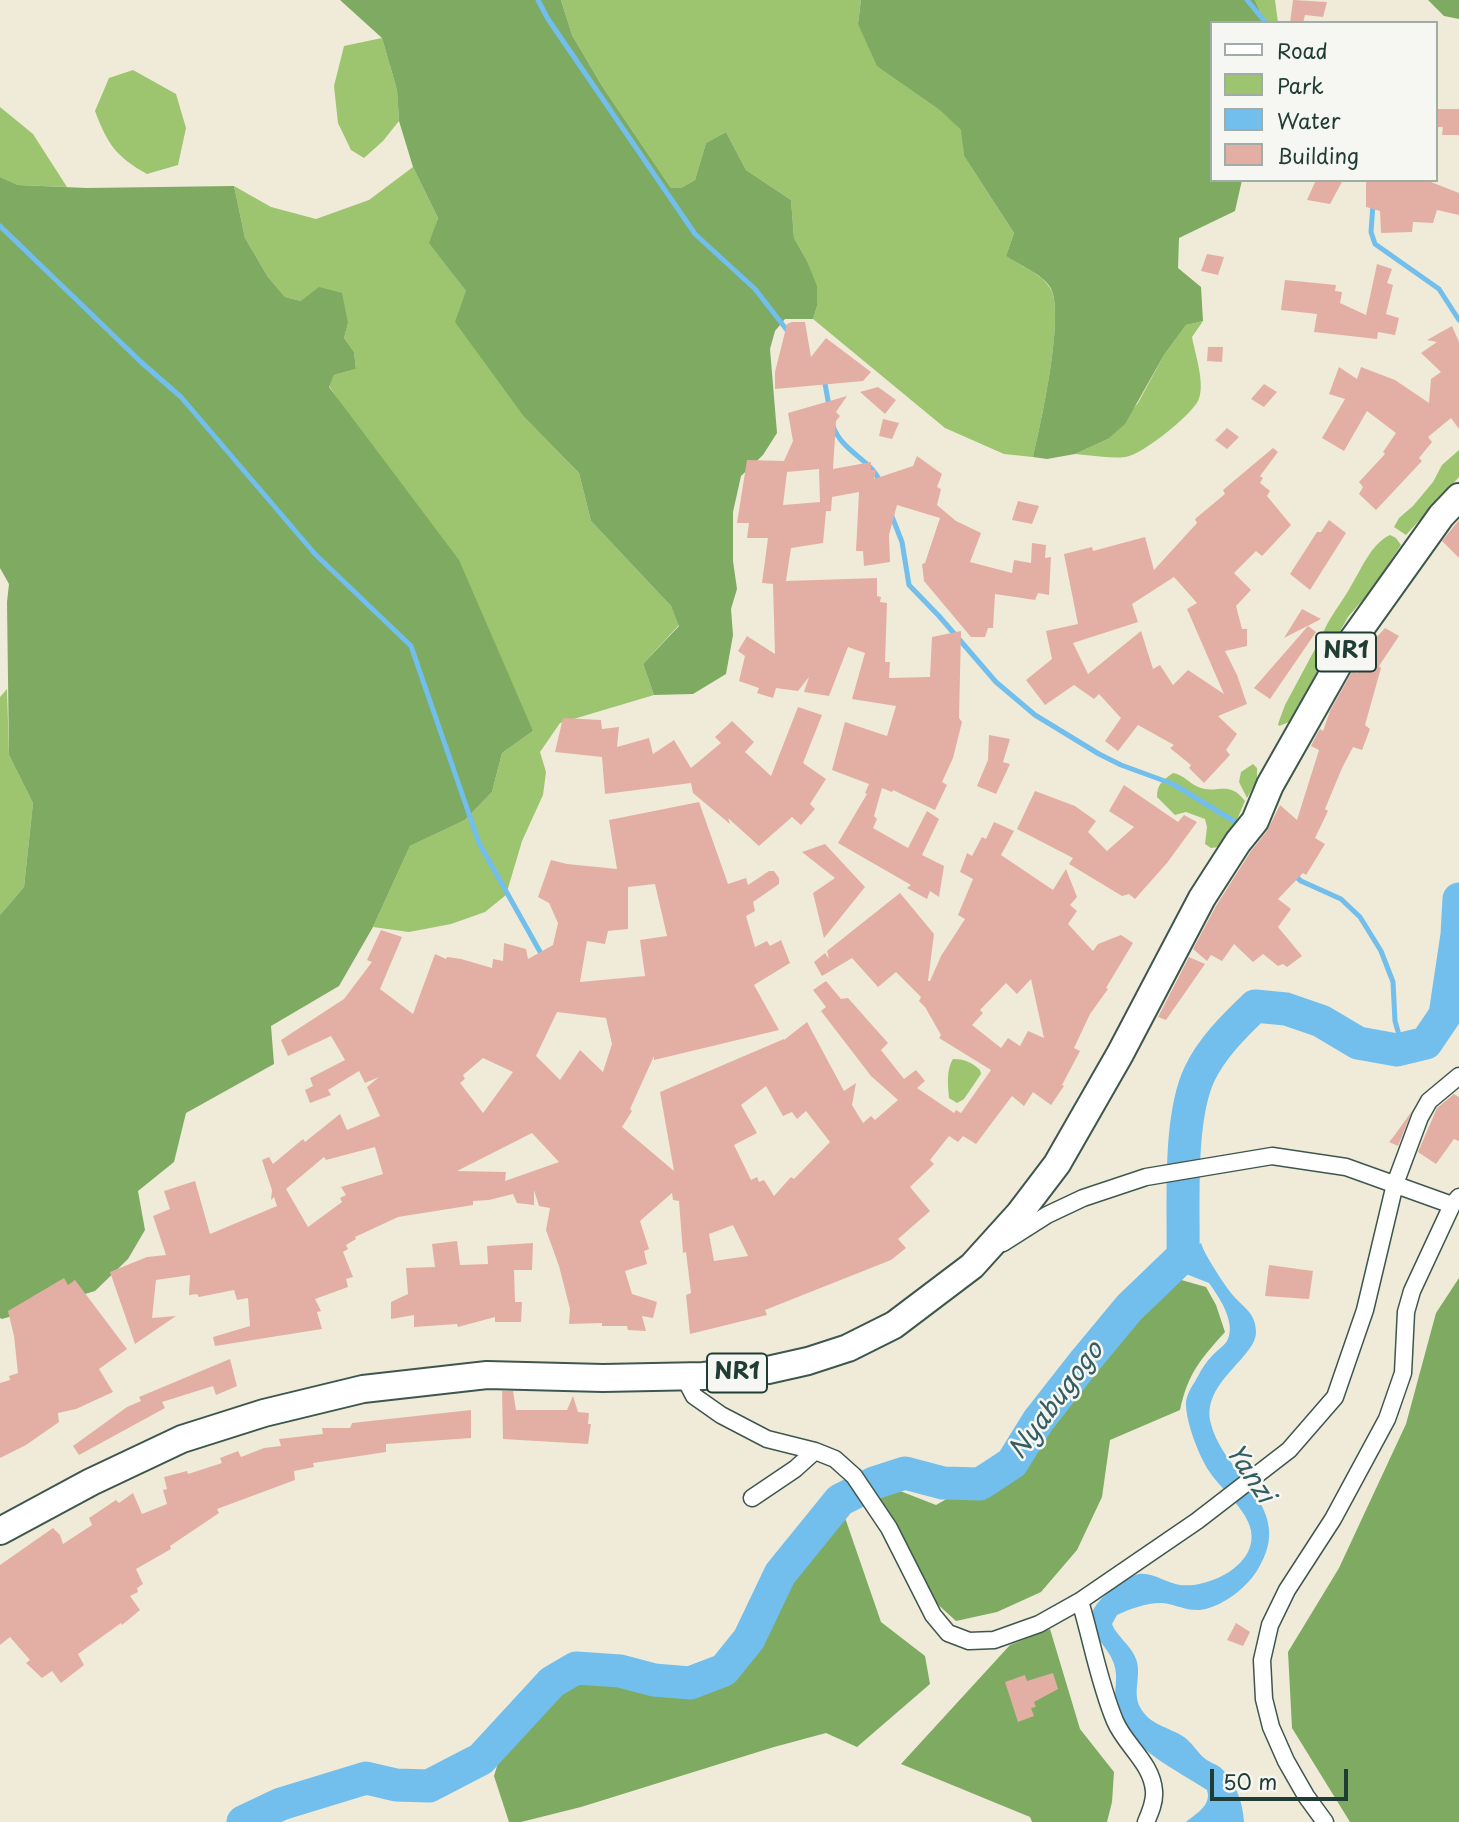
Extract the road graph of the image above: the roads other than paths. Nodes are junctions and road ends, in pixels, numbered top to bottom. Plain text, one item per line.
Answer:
1 (1459, 497) edge
2 (1459, 1076) edge
3 (1395, 1184) junction
4 (1455, 1201) edge
5 (972, 1266) junction
6 (683, 1375) junction
7 (816, 1451) junction
8 (752, 1498) dead end
9 (0, 1531) edge
10 (1080, 1601) junction
11 (1146, 1822) edge
12 (1325, 1822) edge

1 - 5 highway, NR1
2 - 3 street
3 - 4 street
3 - 5 street
3 - 10 street
4 - 12 street
5 - 6 highway, NR1
6 - 7 street
6 - 9 highway, NR1
7 - 8 street
7 - 10 street
10 - 11 street

